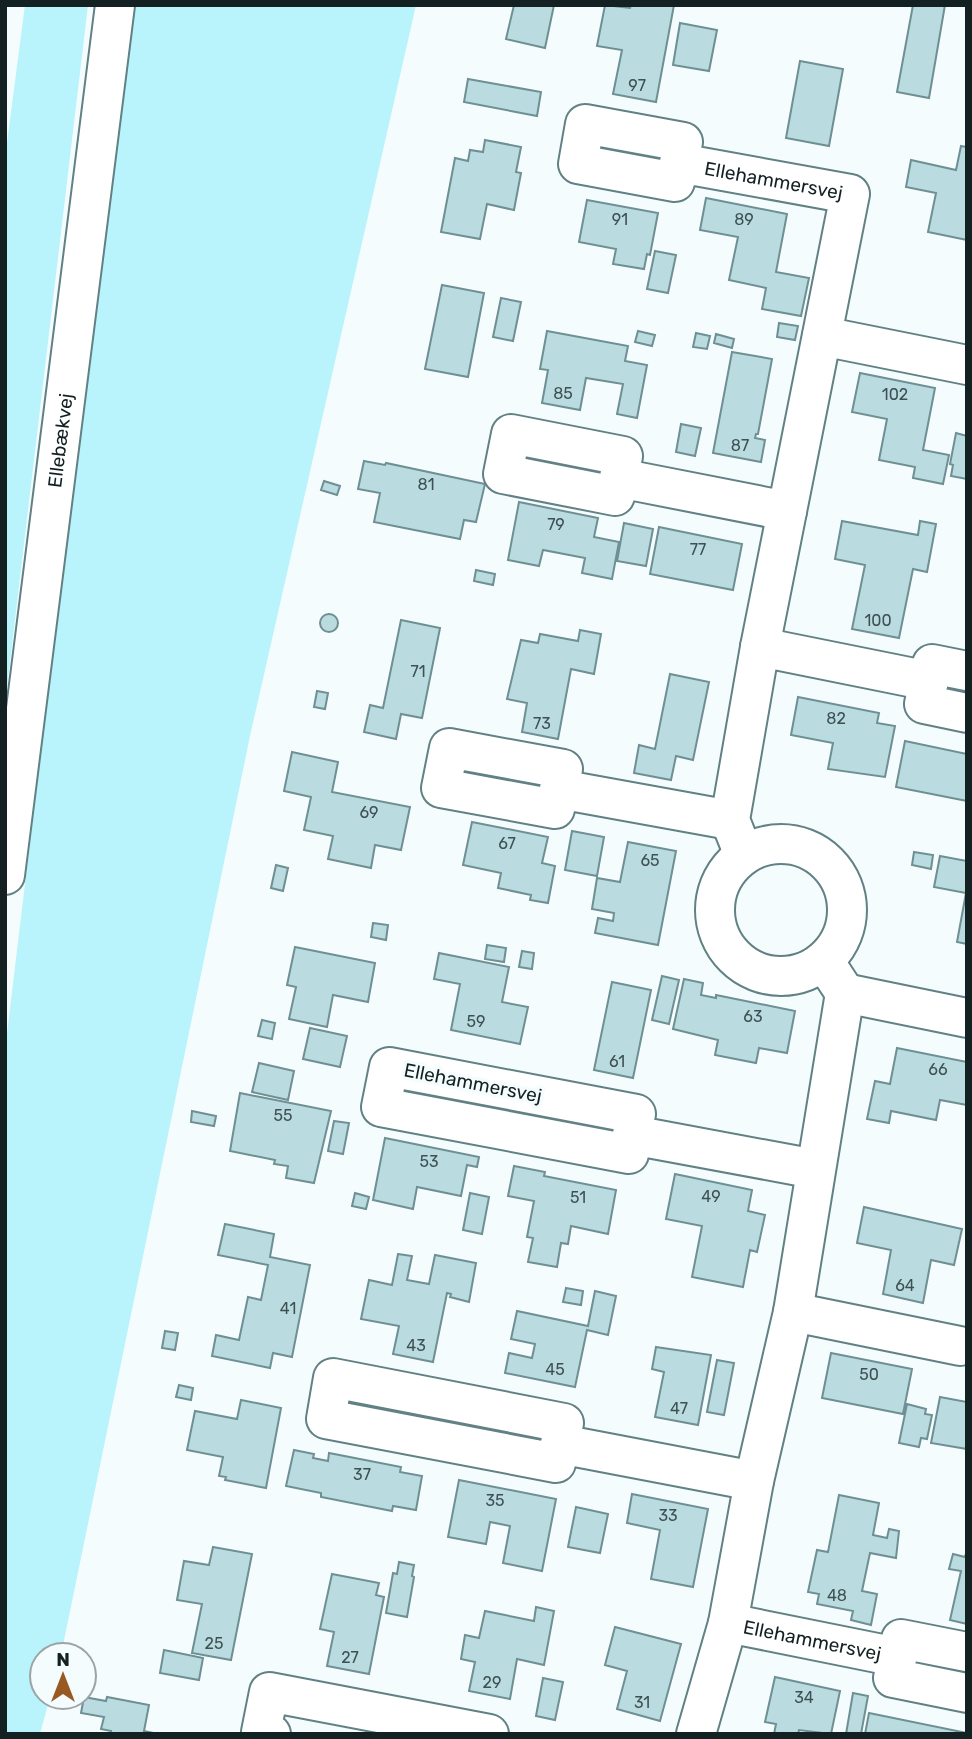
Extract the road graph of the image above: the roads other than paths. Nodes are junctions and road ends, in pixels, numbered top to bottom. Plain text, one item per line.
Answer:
1 (115, 5) edge
2 (678, 163) dead end
3 (822, 336) junction
4 (967, 365) edge
5 (619, 478) dead end
6 (788, 511) junction
7 (760, 647) junction
8 (967, 671) edge
9 (929, 681) junction
10 (967, 713) edge
11 (559, 789) dead end
12 (730, 820) junction
13 (744, 855) junction
14 (5, 875) edge
15 (824, 961) junction
16 (845, 993) junction
17 (967, 1017) edge
18 (632, 1135) junction
19 (814, 1169) junction
20 (793, 1312) junction
21 (964, 1348) edge
22 (560, 1444) junction
23 (754, 1481) junction
24 (728, 1622) junction
25 (967, 1652) edge
26 (897, 1657) junction
27 (967, 1693) edge
28 (271, 1734) edge
29 (489, 1734) edge
30 (696, 1734) edge

1 - 14 street, Ellebækvej
2 - 3 street, Ellehammersvej
3 - 4 street
3 - 6 street, Ellehammersvej
5 - 6 street
6 - 7 street, Ellehammersvej
7 - 9 street
7 - 12 street, Ellehammersvej
8 - 9 street
9 - 10 street
11 - 12 street
12 - 13 street
13 - 15 street
13 - 15 street
15 - 16 street
16 - 17 street
16 - 19 street, Ellehammersvej
18 - 18 street, Ellehammersvej
18 - 19 street
19 - 20 street, Ellehammersvej
20 - 21 street
20 - 23 street, Ellehammersvej
22 - 22 street
22 - 23 street
23 - 24 street, Ellehammersvej
24 - 26 street, Ellehammersvej
24 - 30 street, Ellehammersvej
25 - 26 street, Ellehammersvej
26 - 27 street, Ellehammersvej
28 - 29 street

